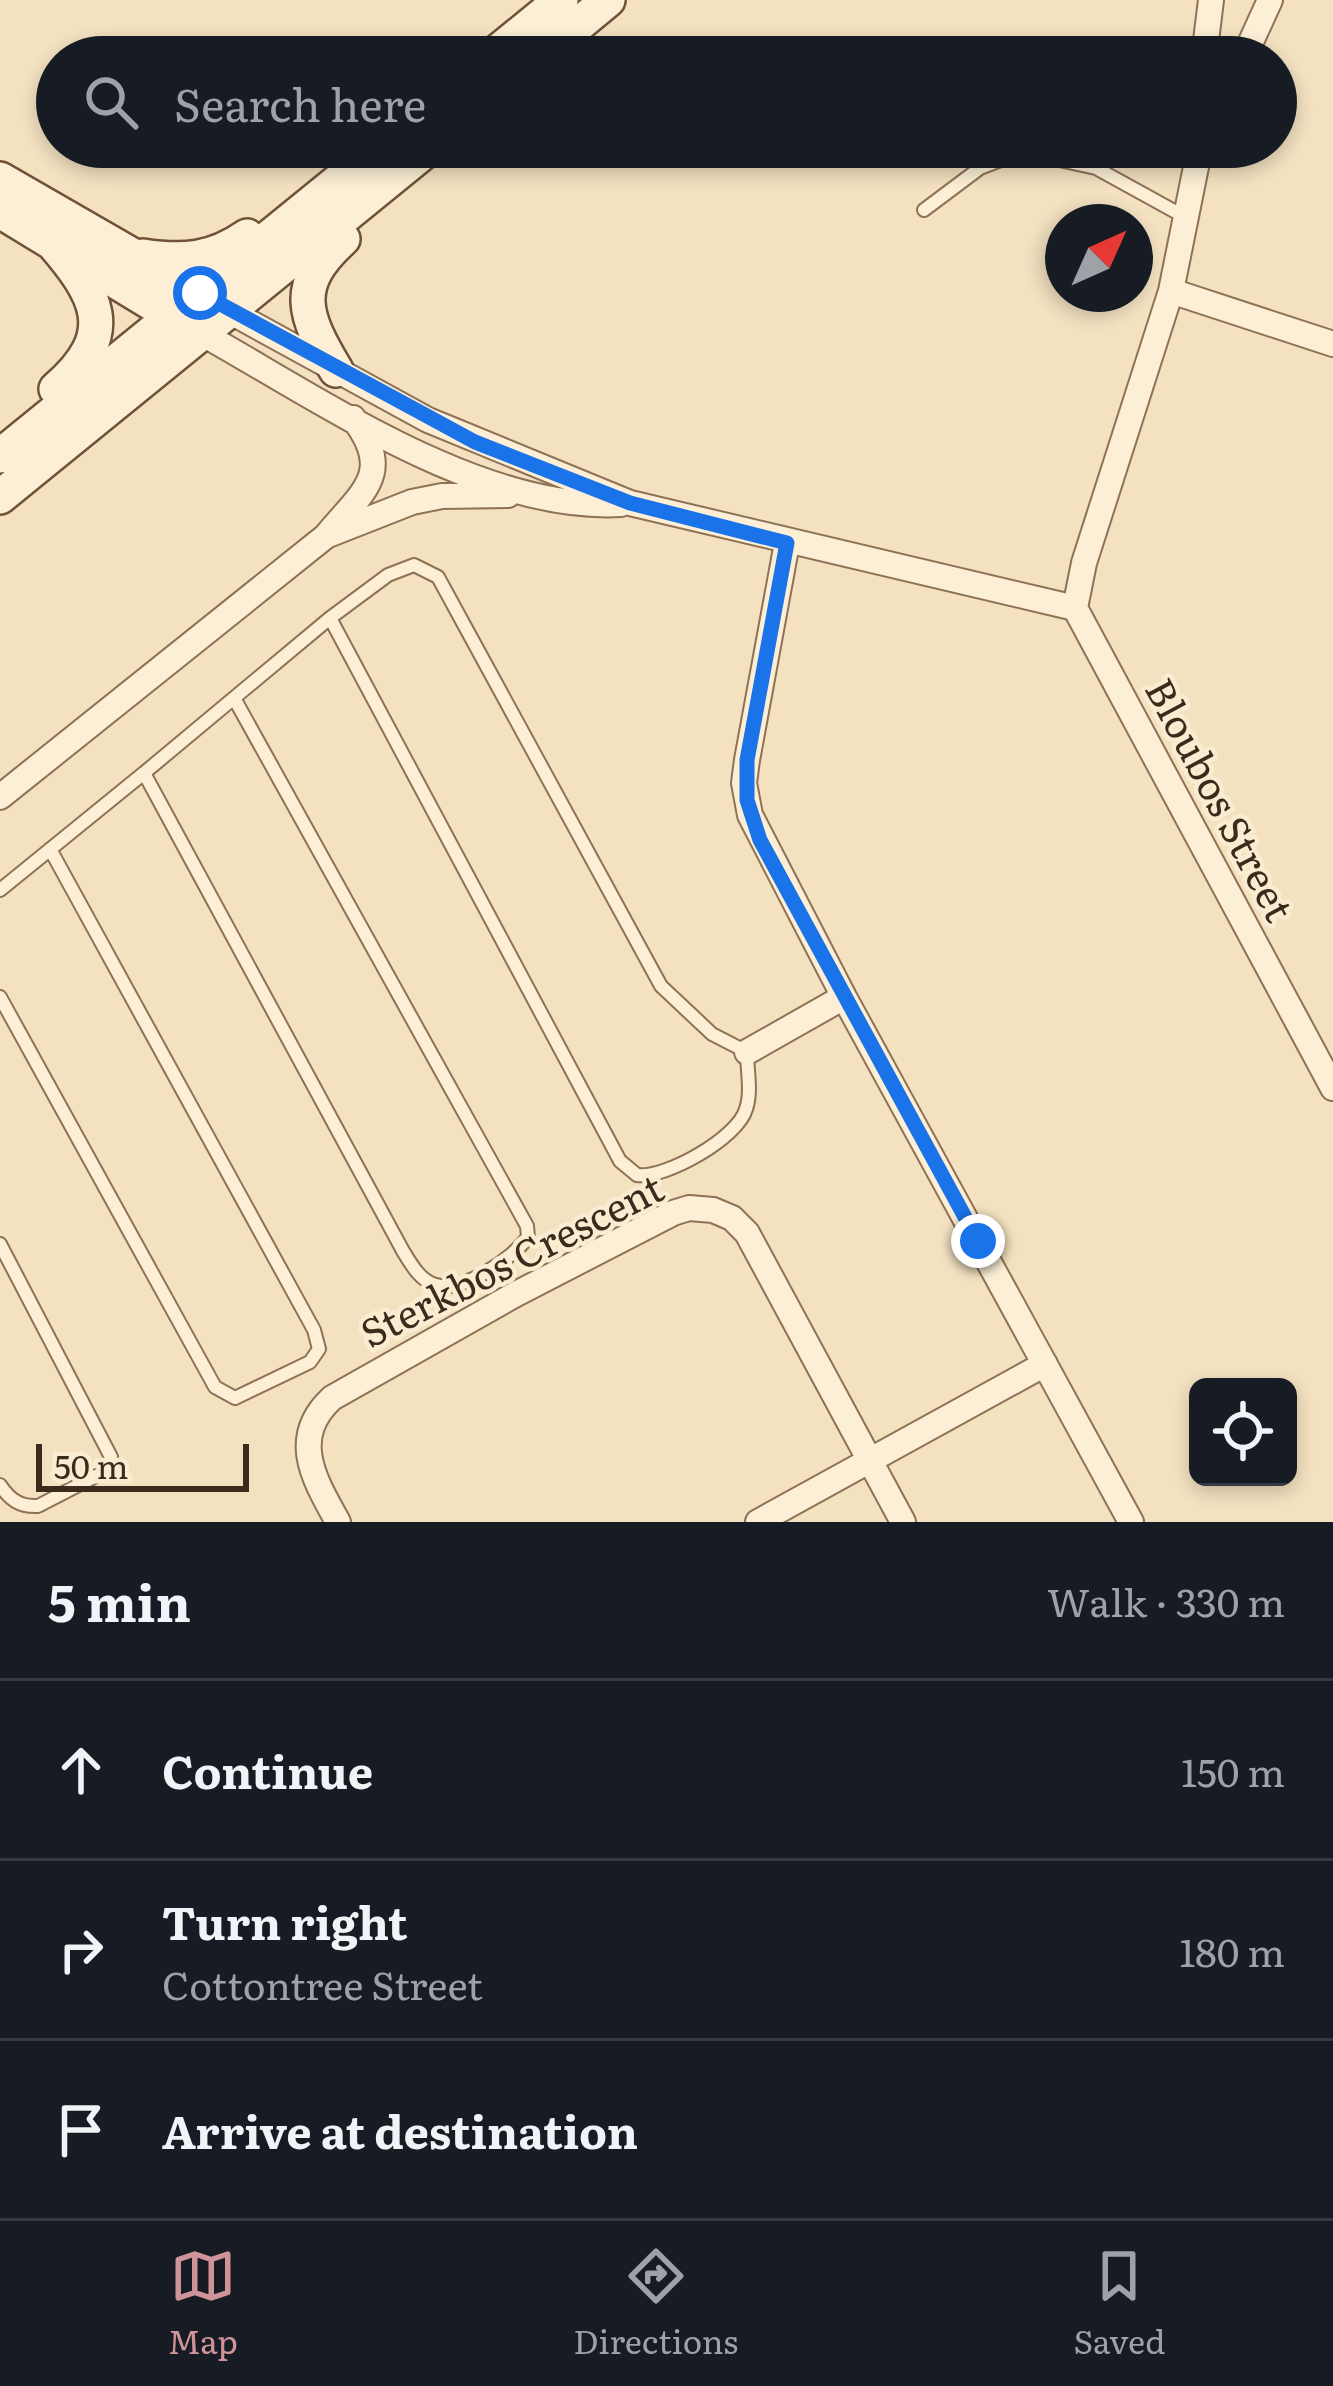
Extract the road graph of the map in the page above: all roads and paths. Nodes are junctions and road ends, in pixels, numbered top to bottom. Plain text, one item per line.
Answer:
1 (561, 0) edge
2 (608, 0) edge
3 (1211, 0) edge
4 (1270, 0) edge
5 (517, 36) edge
6 (564, 36) edge
7 (1207, 36) edge
8 (1254, 36) edge
9 (349, 168) edge
10 (354, 168) edge
11 (405, 168) edge
12 (411, 168) edge
13 (980, 168) edge
14 (1096, 168) edge
15 (1194, 168) edge
16 (0, 179) edge
17 (924, 210) dead end
18 (0, 211) edge
19 (1185, 217) junction
20 (50, 240) junction
21 (129, 253) junction
22 (1171, 291) junction
23 (200, 293) junction
24 (229, 311) junction
25 (186, 325) junction
26 (1333, 344) edge
27 (336, 370) junction
28 (353, 418) junction
29 (0, 437) edge
30 (0, 456) edge
31 (521, 495) junction
32 (0, 497) edge
33 (630, 503) junction
34 (326, 536) junction
35 (787, 543) junction
36 (1075, 608) junction
37 (330, 618) junction
38 (234, 698) junction
39 (144, 773) junction
40 (0, 797) edge
41 (50, 850) junction
42 (0, 890) edge
43 (0, 997) edge
44 (844, 997) junction
45 (747, 1052) junction
46 (1333, 1088) edge
47 (0, 1244) edge
48 (1045, 1364) junction
49 (869, 1462) junction
50 (0, 1485) edge
51 (338, 1522) edge
52 (758, 1522) edge
53 (903, 1522) edge
54 (1132, 1522) edge

1 - 5 main road
2 - 6 main road
3 - 7 street
4 - 8 street
9 - 21 main road
10 - 23 main road
11 - 24 main road
12 - 27 main road
13 - 17 lane
14 - 19 lane
15 - 19 street
16 - 21 main road
18 - 20 main road
19 - 22 street
20 - 25 main road
20 - 29 main road
21 - 23 main road
22 - 26 street
22 - 36 street
23 - 24 main road
23 - 25 main road
24 - 25 main road
24 - 27 street
25 - 28 street
25 - 30 main road
25 - 32 main road
27 - 33 street
28 - 31 street
28 - 34 street
31 - 33 street
31 - 34 street
33 - 35 street
34 - 40 street
35 - 36 street
35 - 44 street
36 - 46 street, Bloubos Street
37 - 38 lane
37 - 45 lane
37 - 45 lane
38 - 39 lane
38 - 39 lane
39 - 41 lane
41 - 42 lane
41 - 43 lane
44 - 45 street
44 - 48 street
47 - 50 lane
48 - 49 street
48 - 54 street
49 - 51 street, Sterkbos Crescent
49 - 52 street
49 - 53 street

